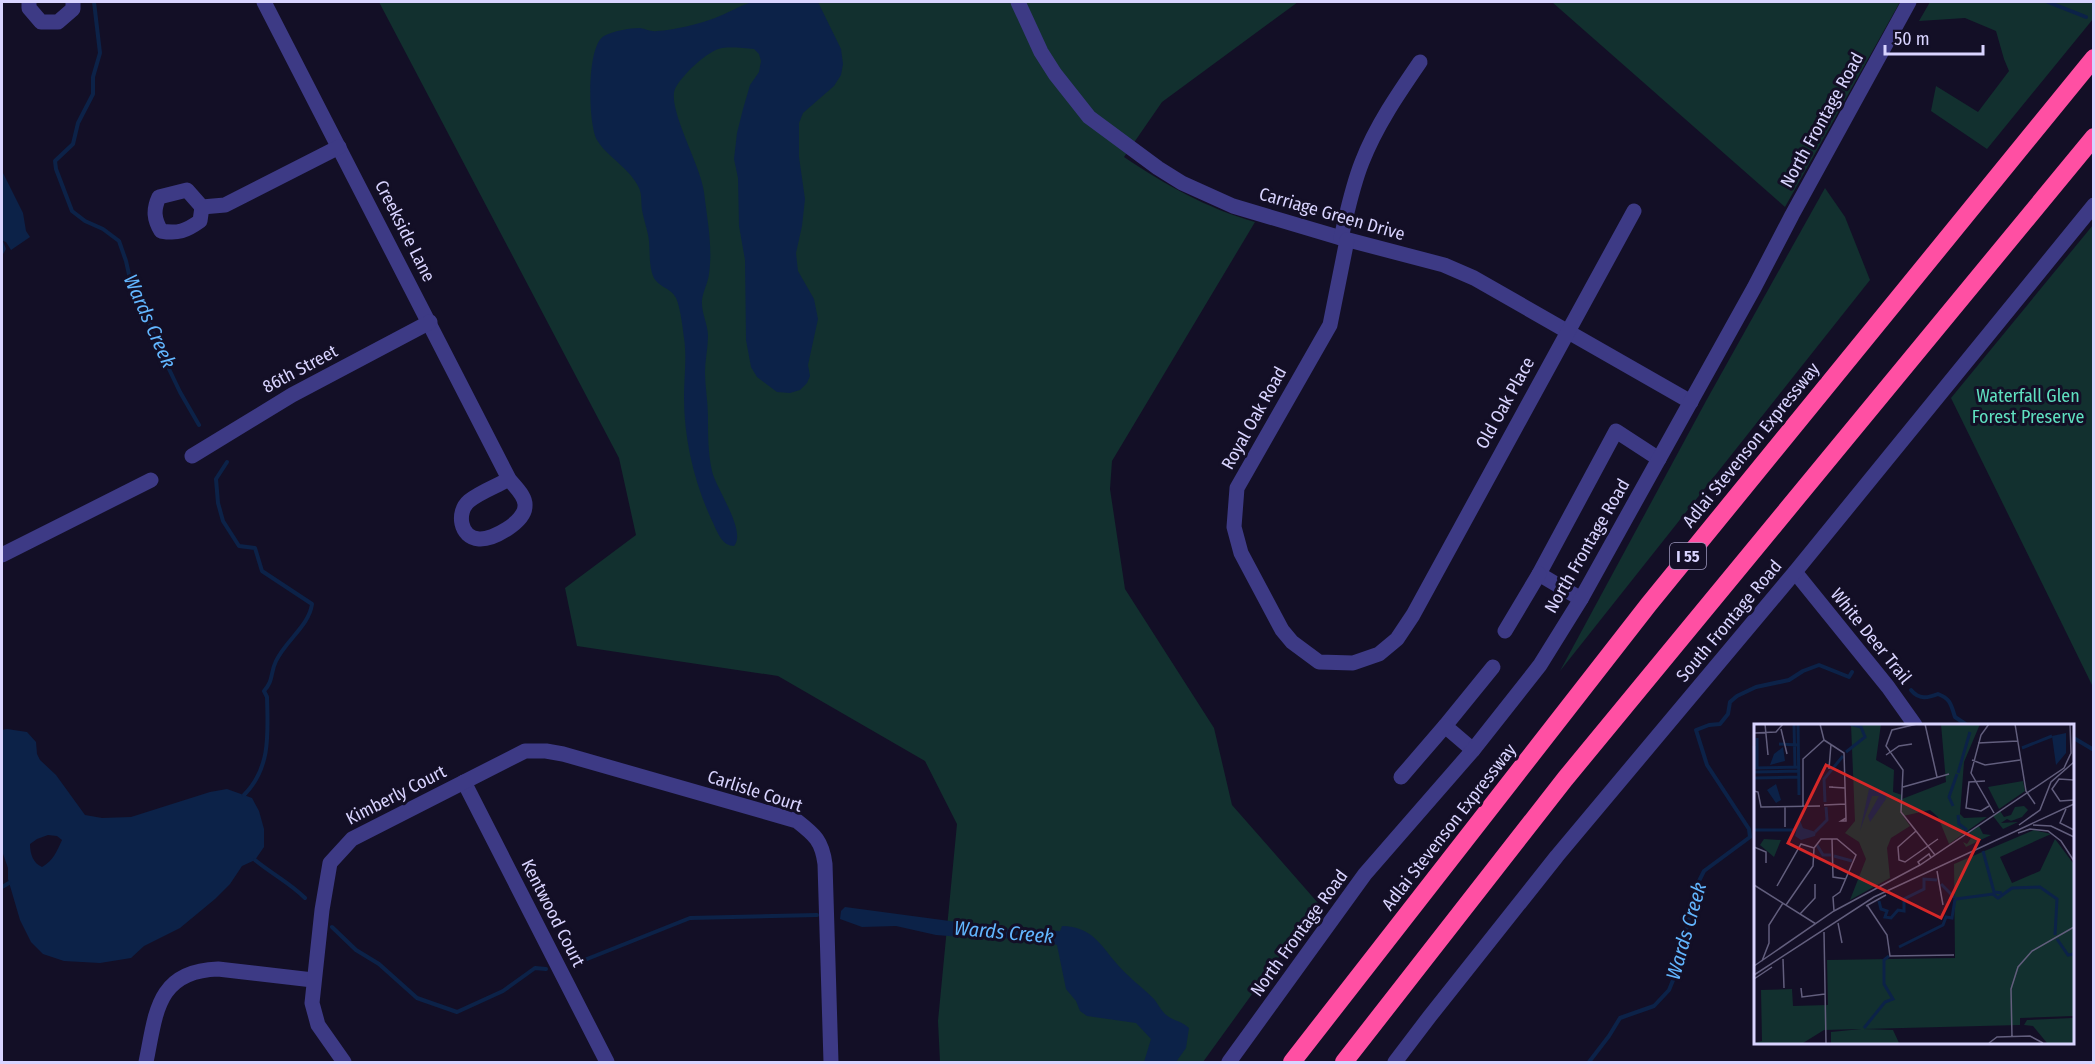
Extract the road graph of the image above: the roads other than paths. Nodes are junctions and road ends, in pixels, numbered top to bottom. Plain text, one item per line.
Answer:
1 (30, 2) edge
2 (73, 2) edge
3 (264, 2) edge
4 (1018, 2) edge
5 (1909, 2) edge
6 (2094, 58) edge
7 (1420, 62) dead end
8 (2094, 137) edge
9 (339, 147) junction
10 (2094, 205) edge
11 (202, 207) dead end
12 (1634, 211) dead end
13 (1344, 239) junction
14 (430, 322) junction
15 (1567, 330) junction
16 (1691, 402) junction
17 (192, 456) dead end
18 (1659, 459) junction
19 (510, 479) junction
20 (152, 480) dead end
21 (2, 555) edge
22 (1795, 572) junction
23 (1539, 574) junction
24 (1581, 599) junction
25 (1413, 615) joint
26 (1505, 631) dead end
27 (1493, 667) dead end
28 (1914, 724) edge
29 (1445, 726) junction
30 (1473, 750) junction
31 (1401, 777) dead end
32 (464, 782) junction
33 (313, 980) junction
34 (146, 1062) edge
35 (344, 1062) edge
36 (607, 1062) edge
37 (831, 1062) edge
38 (1229, 1062) edge
39 (1292, 1062) edge
40 (1344, 1062) edge
41 (1395, 1062) edge

1 - 2 street
3 - 9 street, Creekside Lane
4 - 13 street, Carriage Green Drive
5 - 16 street, North Frontage Road
6 - 39 highway, Adlai Stevenson Expressway / I 55
7 - 13 street, Royal Oak Road
8 - 40 highway, I 55
9 - 11 street
9 - 14 street, Creekside Lane
10 - 22 street, South Frontage Road
12 - 15 street, Old Oak Place
13 - 15 street, Carriage Green Drive
13 - 25 street, Royal Oak Road
14 - 17 street, 86th Street
14 - 19 street, Creekside Lane
15 - 16 street, Carriage Green Drive
15 - 25 street, Old Oak Place
16 - 18 street, North Frontage Road
18 - 23 street
18 - 24 street, North Frontage Road
19 - 19 street, Creekside Lane
20 - 21 street
22 - 28 street, White Deer Trail
22 - 41 street, South Frontage Road
23 - 24 street
23 - 26 street
24 - 30 street, North Frontage Road
27 - 29 street
29 - 30 street
29 - 31 street
30 - 38 street, North Frontage Road
32 - 33 street, Kimberly Court
32 - 36 street, Kentwood Court
32 - 37 street, Carlisle Court
33 - 34 street
33 - 35 street, Kimberly Court

